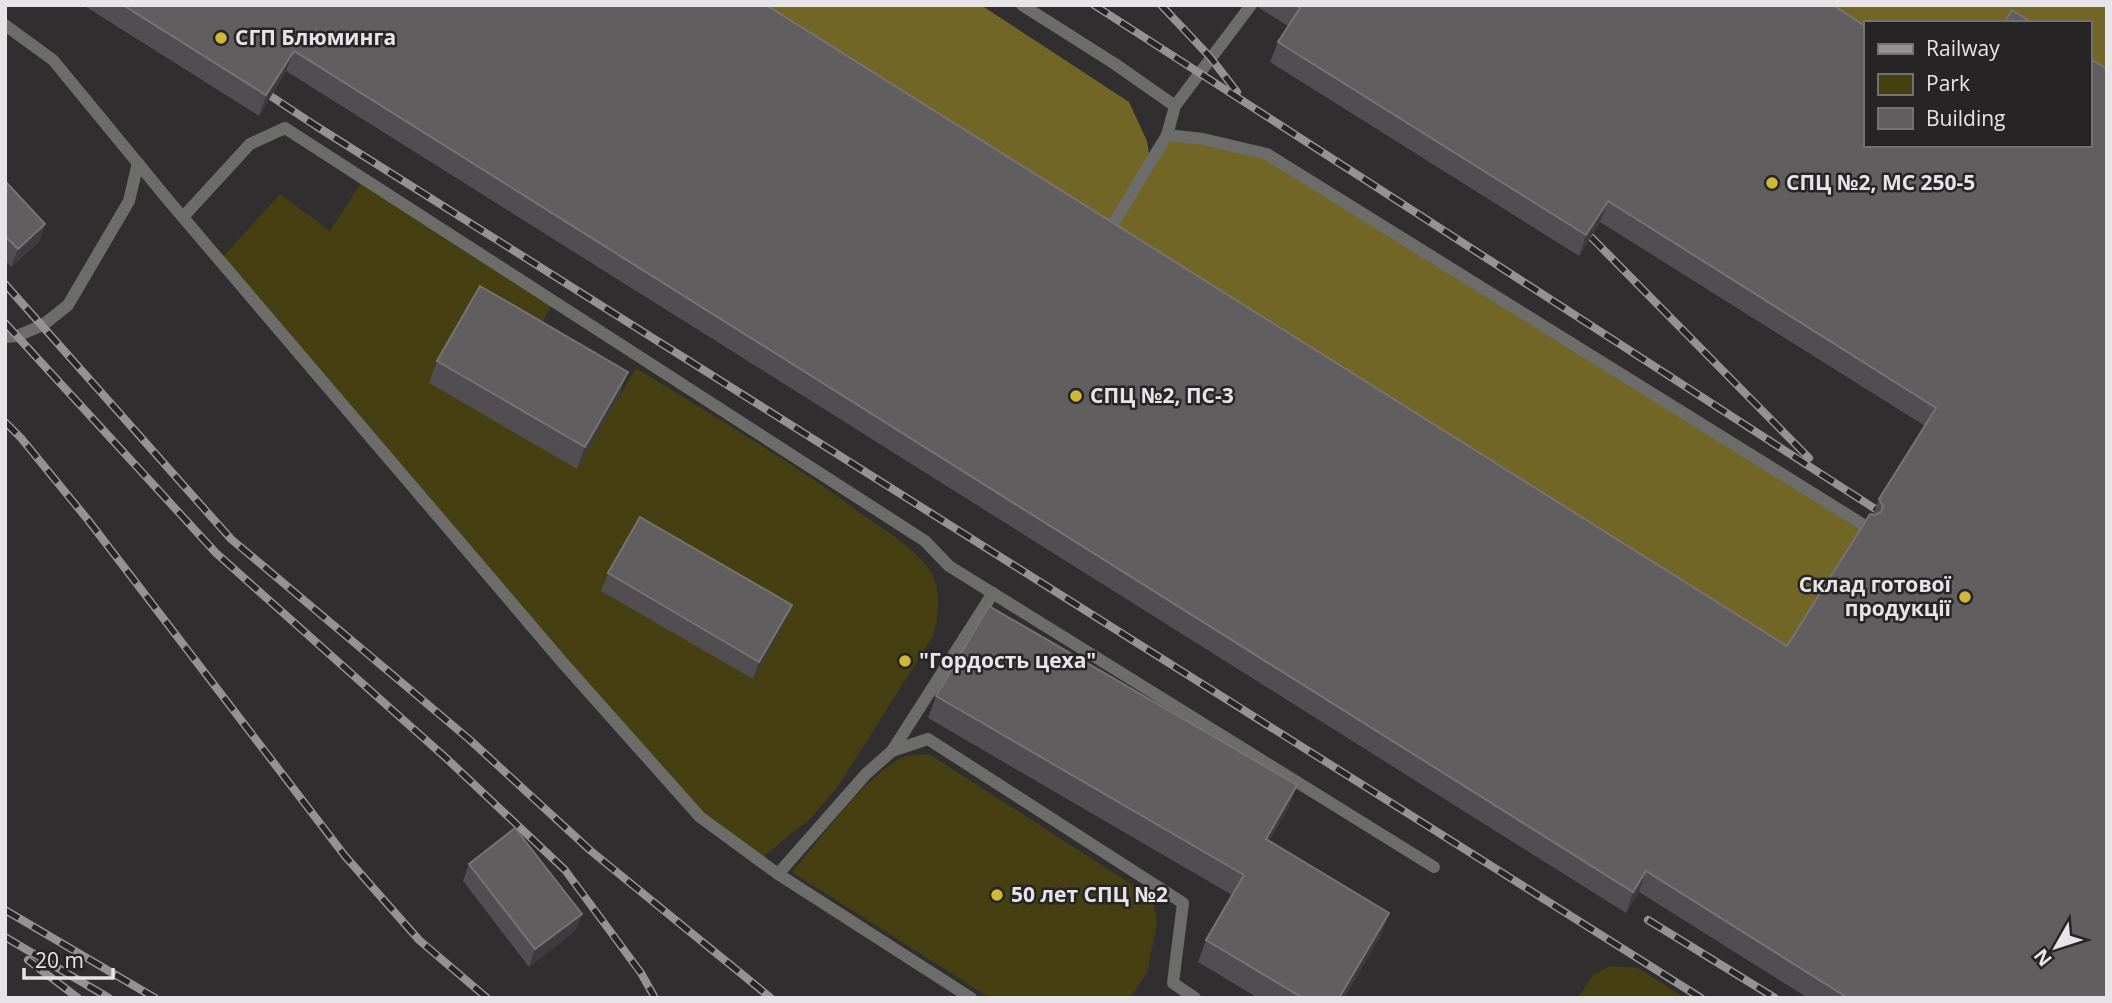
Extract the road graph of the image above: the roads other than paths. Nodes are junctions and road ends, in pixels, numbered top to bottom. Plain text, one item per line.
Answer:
1 (1022, 5) edge
2 (1251, 5) edge
3 (5, 25) edge
4 (1175, 106) junction
5 (1167, 135) junction
6 (138, 163) junction
7 (183, 217) junction
8 (1109, 232) edge
9 (5, 337) edge
10 (1867, 527) edge
11 (993, 593) junction
12 (892, 751) junction
13 (1434, 867) dead end
14 (778, 874) junction
15 (971, 998) edge
16 (1195, 998) edge

1 - 4 lane
2 - 4 lane
3 - 6 lane
4 - 5 lane
5 - 8 lane
5 - 10 lane
6 - 7 lane
6 - 9 lane
7 - 11 lane
7 - 14 lane
11 - 12 lane
11 - 13 lane
12 - 14 lane
12 - 16 lane
14 - 15 lane

